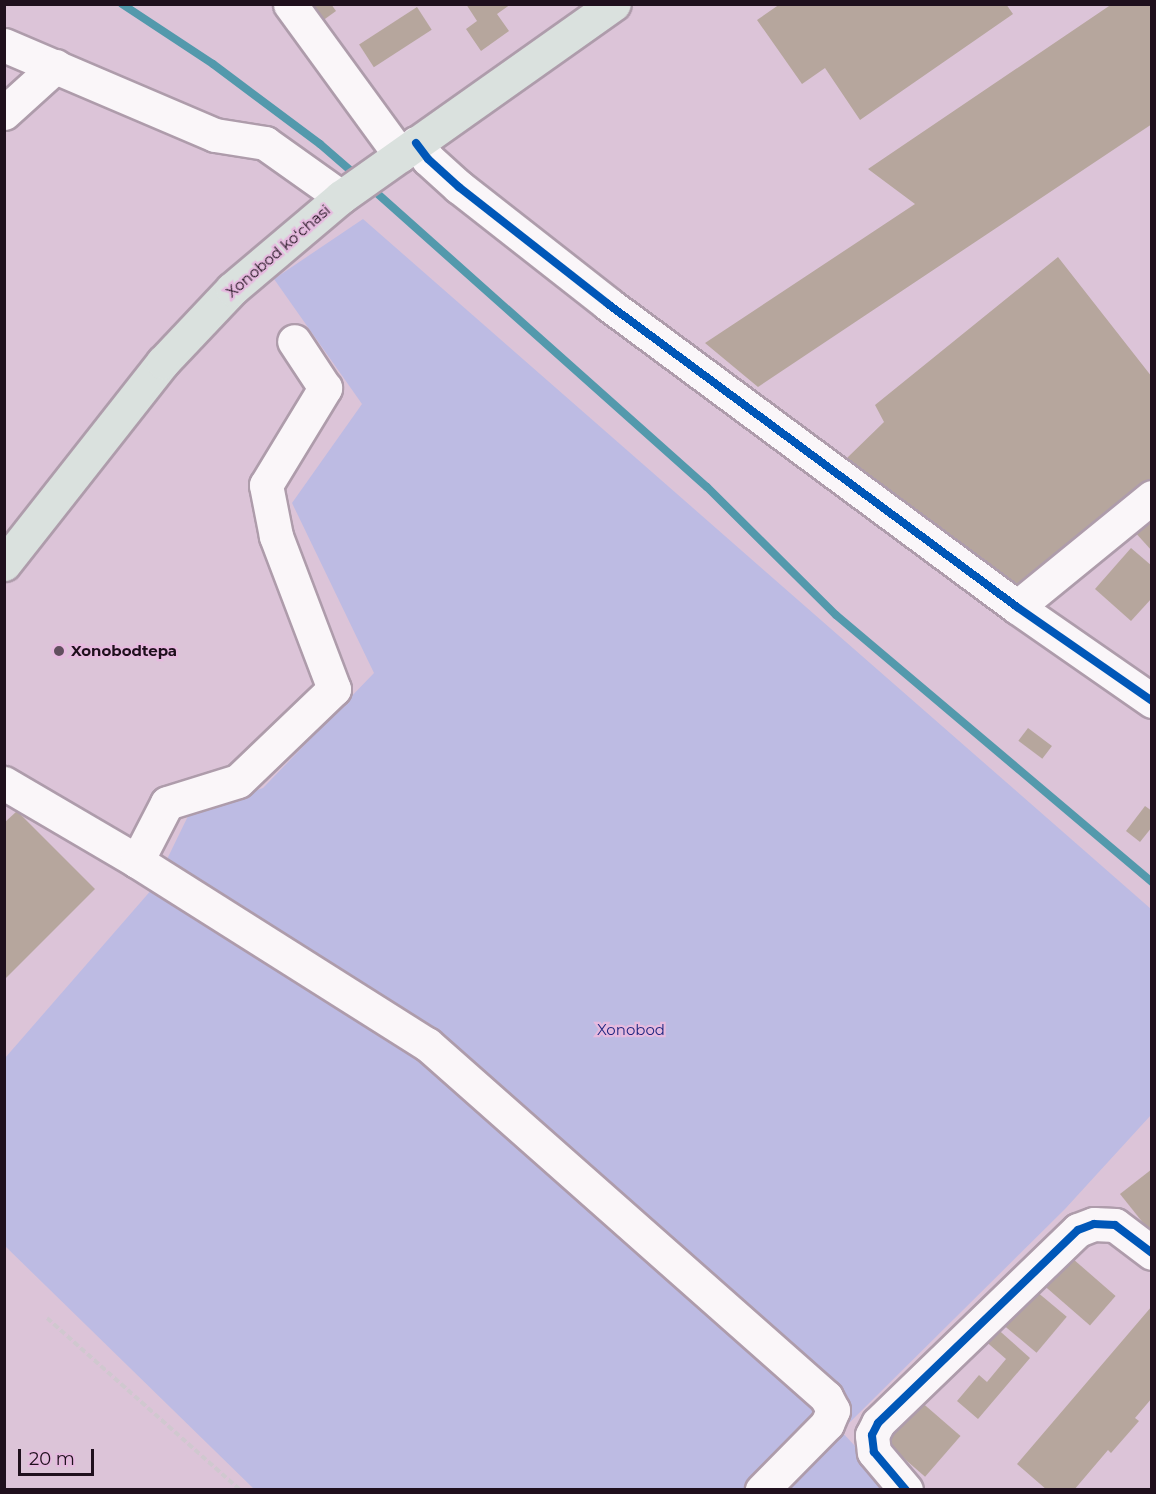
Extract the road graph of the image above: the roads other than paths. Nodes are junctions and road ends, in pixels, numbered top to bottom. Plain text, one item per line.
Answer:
1 (290, 4) edge
2 (614, 4) edge
3 (4, 45) edge
4 (56, 66) junction
5 (4, 113) edge
6 (408, 149) junction
7 (355, 186) junction
8 (294, 341) dead end
9 (1152, 497) edge
10 (4, 564) edge
11 (1017, 607) junction
12 (1152, 701) edge
13 (4, 783) edge
14 (137, 861) junction
15 (1152, 1253) edge
16 (762, 1490) edge
17 (906, 1490) edge

1 - 6 street
2 - 6 main road, Xonobod koʻchasi
3 - 4 street
4 - 5 street
4 - 7 street
6 - 7 main road, Xonobod koʻchasi
6 - 11 street
7 - 10 main road, Xonobod koʻchasi
8 - 14 street
9 - 11 street
11 - 12 street
13 - 14 street
14 - 16 street
15 - 17 street

